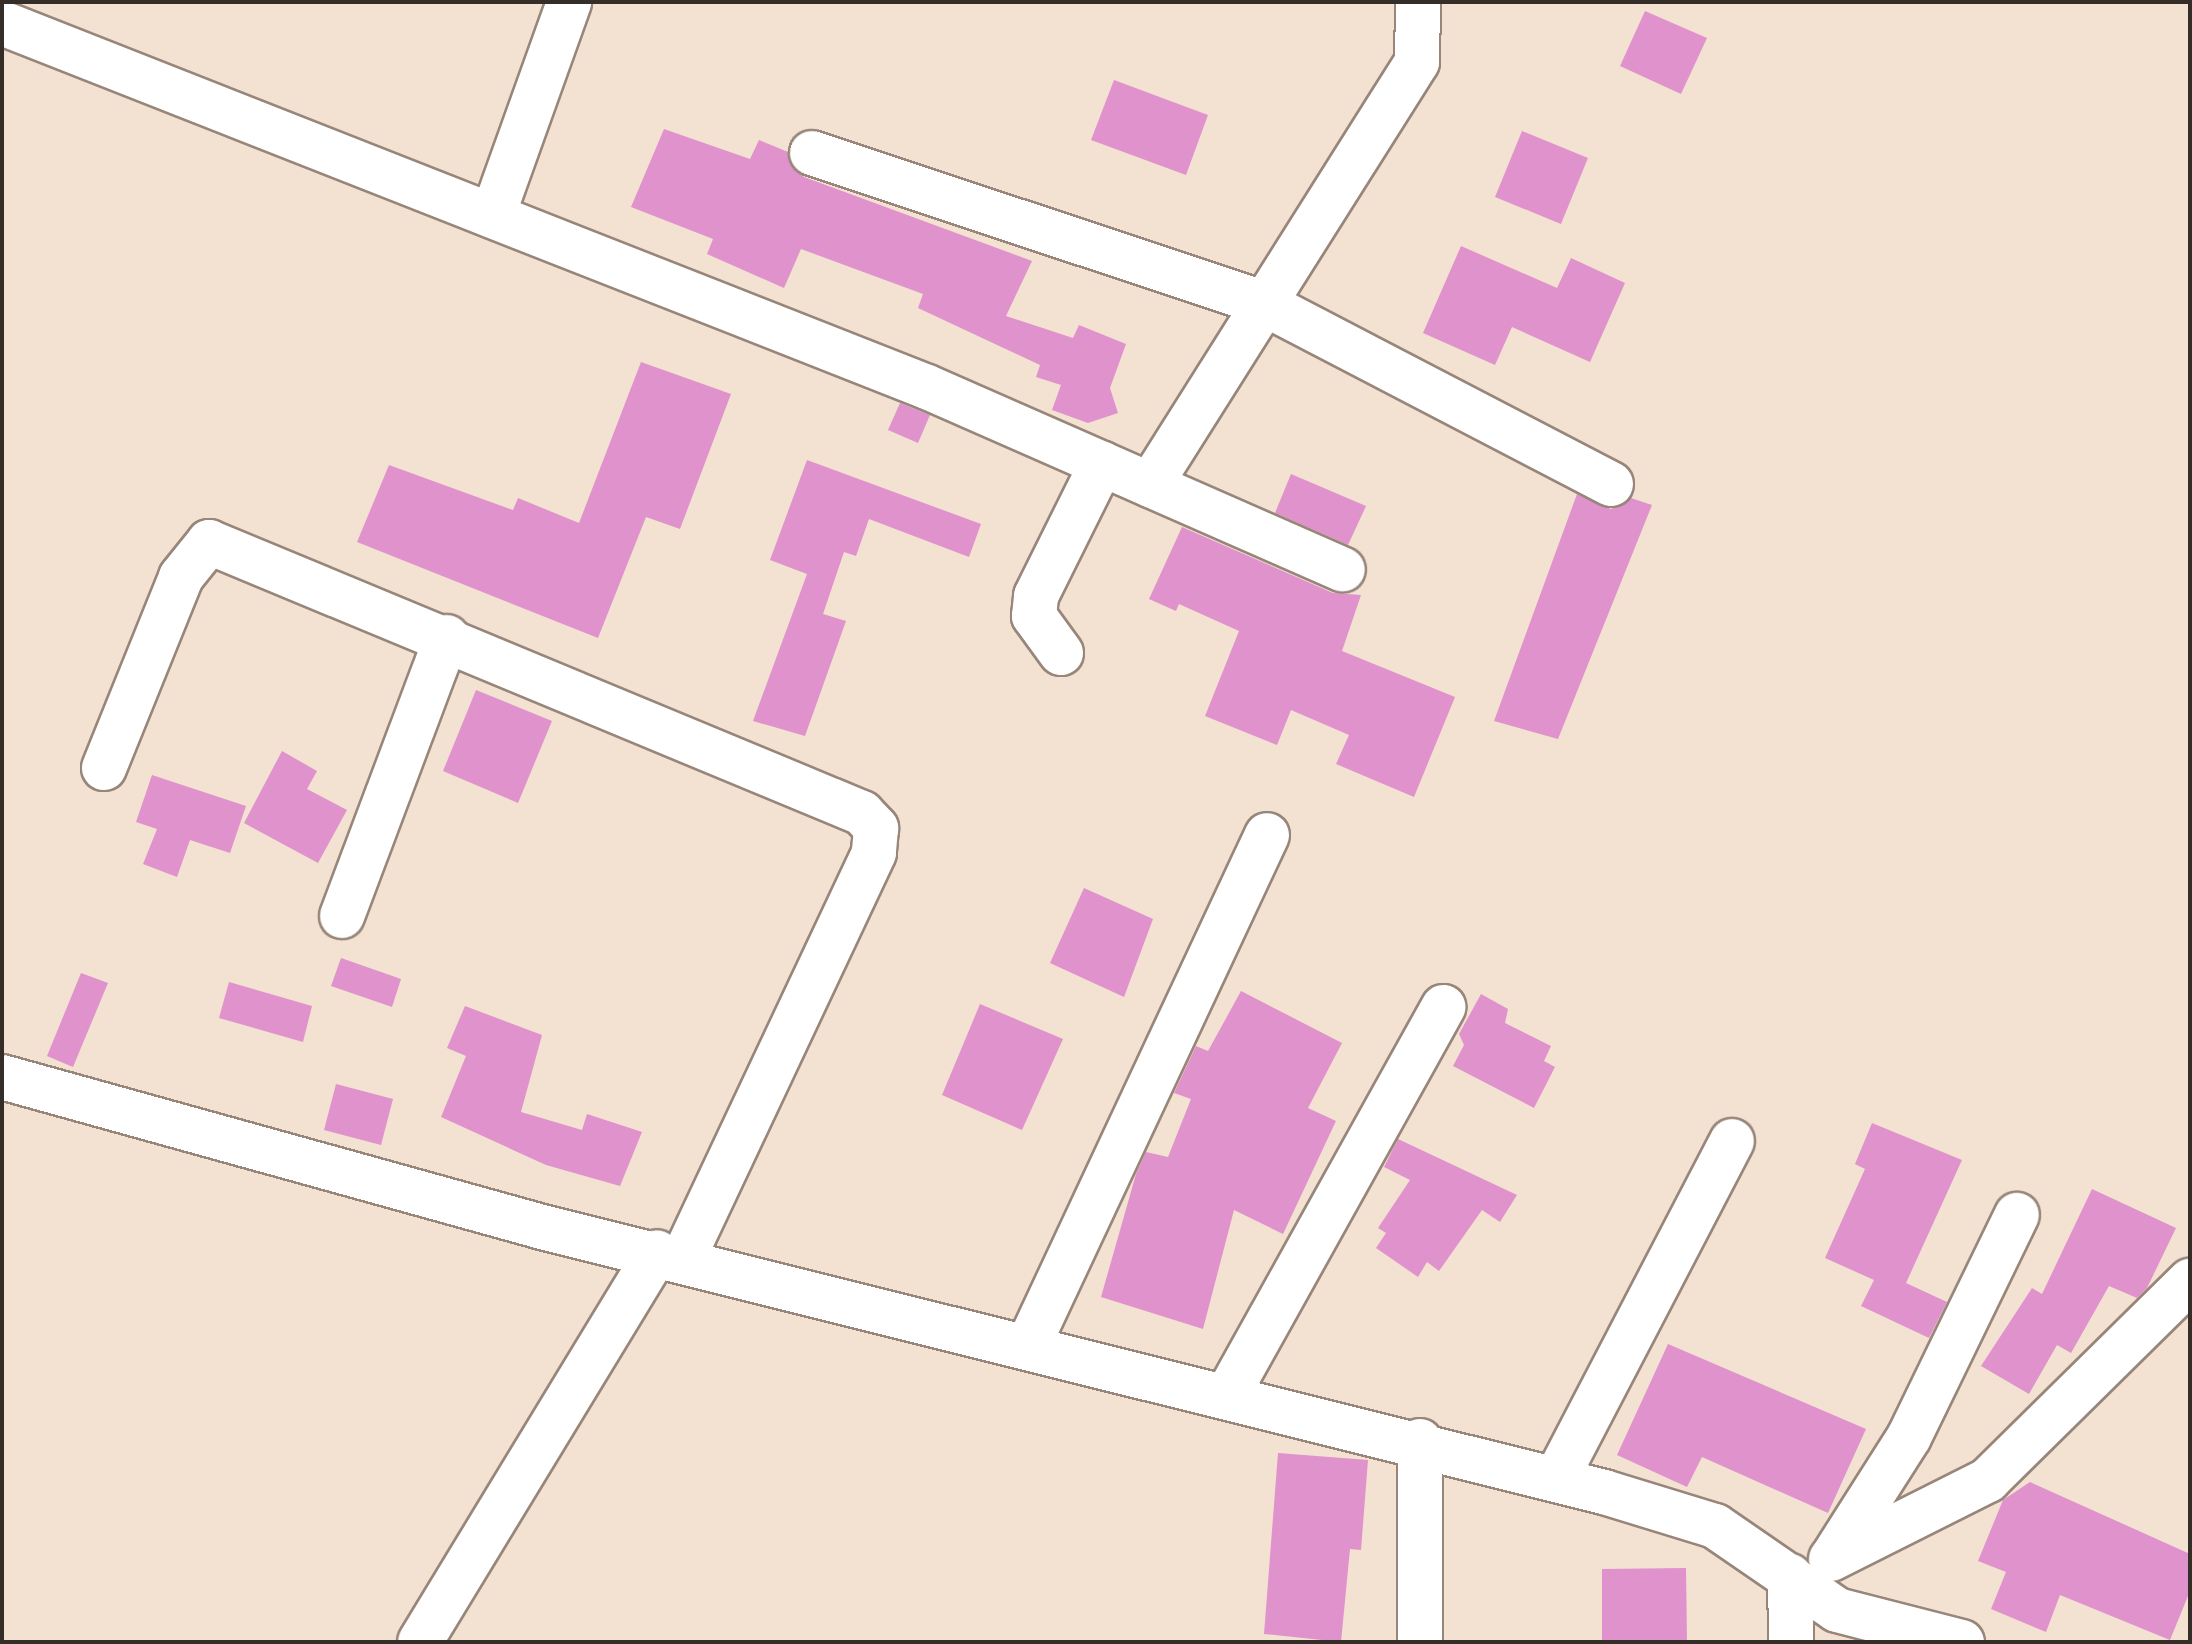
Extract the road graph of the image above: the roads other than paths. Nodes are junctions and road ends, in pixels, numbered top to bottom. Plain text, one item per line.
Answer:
1 (569, 2) edge
2 (1418, 2) edge
3 (2, 23) edge
4 (812, 153) dead end
5 (494, 212) junction
6 (1265, 304) junction
7 (1102, 463) junction
8 (1611, 484) dead end
9 (1150, 485) junction
10 (1343, 570) dead end
11 (447, 637) junction
12 (1061, 653) dead end
13 (104, 768) dead end
14 (1267, 835) dead end
15 (342, 916) dead end
16 (1443, 1007) dead end
17 (2, 1077) edge
18 (1732, 1141) dead end
19 (2017, 1215) dead end
20 (670, 1255) junction
21 (2190, 1281) edge
22 (1028, 1346) junction
23 (1228, 1394) junction
24 (1420, 1441) junction
25 (1556, 1479) junction
26 (1825, 1596) edge
27 (420, 1642) edge
28 (1420, 1642) edge
29 (1791, 1642) edge
30 (1962, 1642) edge

1 - 5 street
2 - 6 street
3 - 5 street
4 - 6 street
5 - 7 street
6 - 8 street
6 - 9 street
7 - 9 street
7 - 12 street
9 - 10 street
11 - 13 street
11 - 15 street
11 - 20 street
14 - 22 street
16 - 23 street
17 - 20 street
18 - 25 street
19 - 26 street
20 - 22 street
20 - 27 street
21 - 26 street
22 - 23 street
23 - 24 street
24 - 25 street
24 - 28 street
25 - 26 street
26 - 29 street
26 - 30 street

